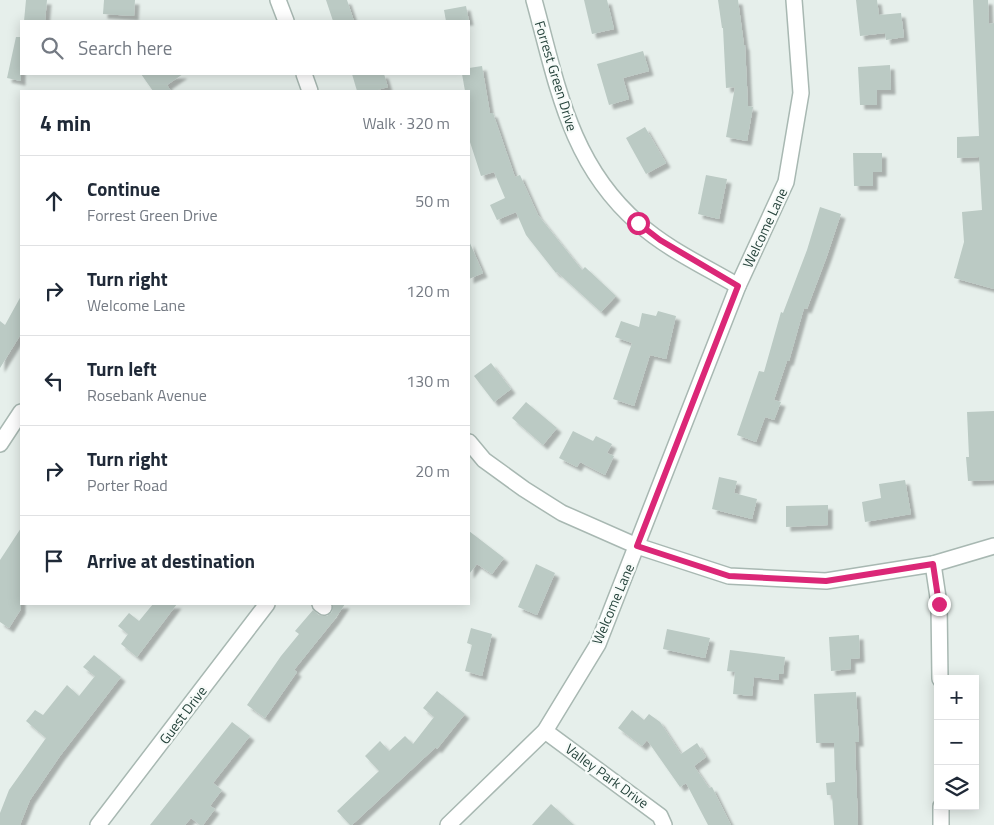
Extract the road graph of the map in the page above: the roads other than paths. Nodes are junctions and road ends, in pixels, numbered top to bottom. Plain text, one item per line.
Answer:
1 (278, 0) edge
2 (534, 0) edge
3 (794, 0) edge
4 (286, 20) edge
5 (304, 75) edge
6 (310, 90) edge
7 (738, 286) junction
8 (20, 414) edge
9 (470, 443) edge
10 (0, 444) edge
11 (637, 546) junction
12 (994, 546) edge
13 (933, 564) junction
14 (266, 605) edge
15 (940, 675) edge
16 (545, 731) junction
17 (941, 810) edge
18 (98, 825) edge
19 (448, 825) edge
20 (664, 825) edge
21 (941, 825) edge

1 - 4 street
2 - 7 street, Forrest Green Drive
3 - 7 street, Welcome Lane
5 - 6 street
7 - 11 street, Welcome Lane
8 - 10 street
9 - 11 street
11 - 13 street
11 - 16 street, Welcome Lane
12 - 13 street
13 - 15 street
14 - 18 street, Guest Drive
16 - 19 street, Welcome Lane
16 - 20 street, Valley Park Drive
17 - 21 street

